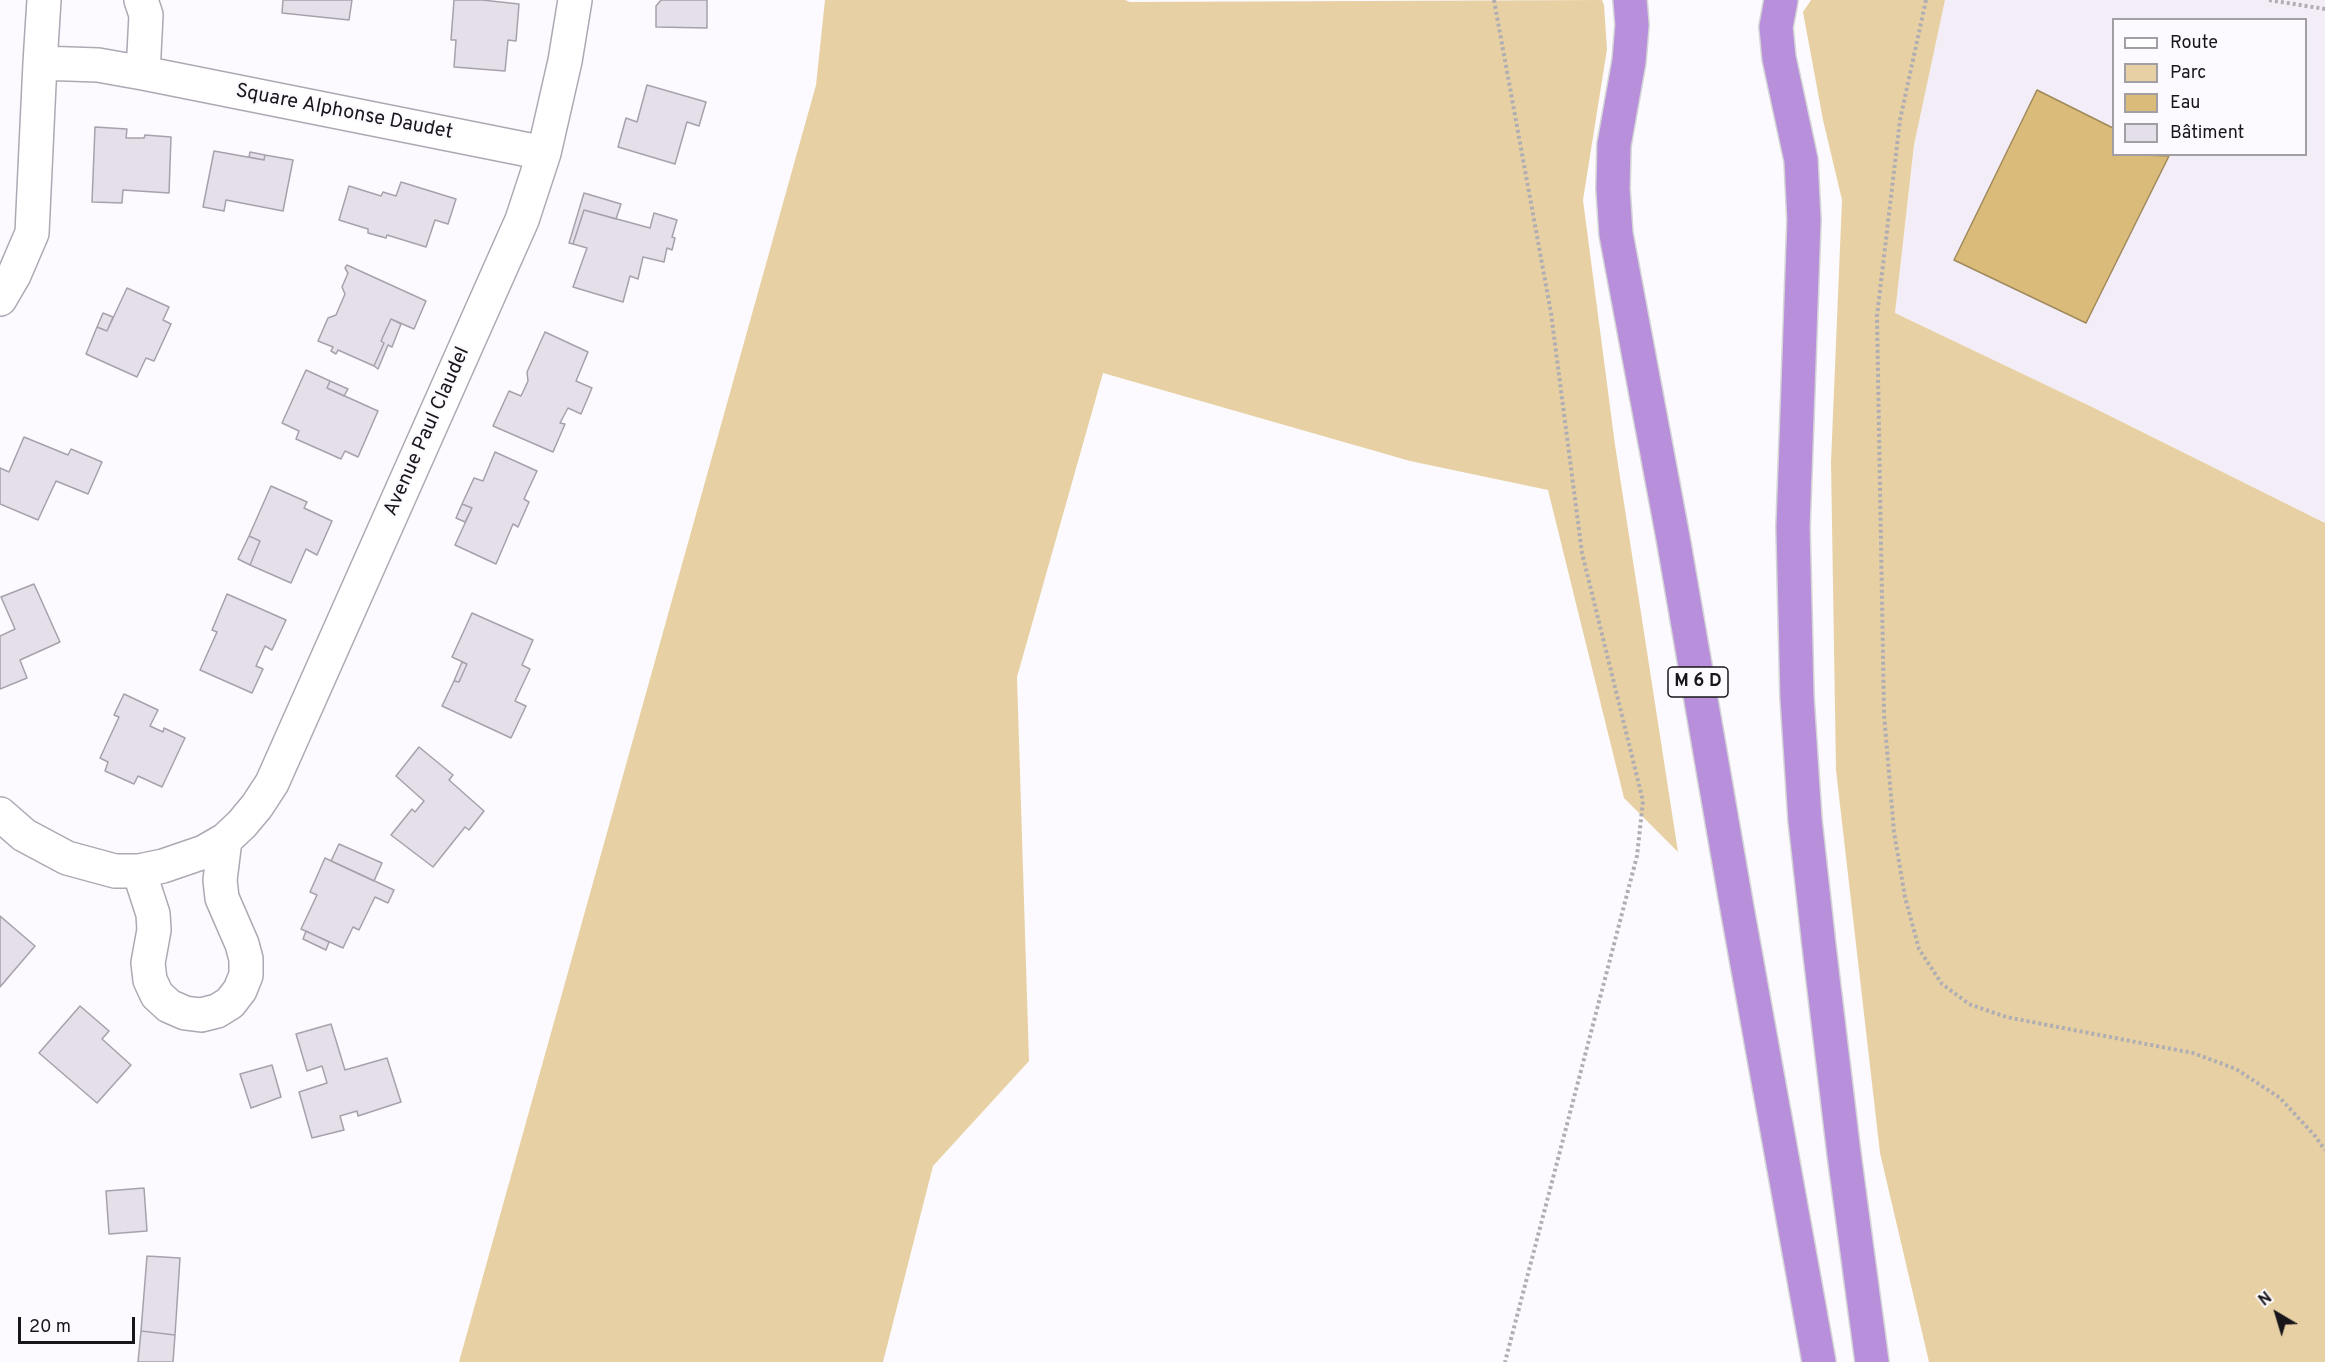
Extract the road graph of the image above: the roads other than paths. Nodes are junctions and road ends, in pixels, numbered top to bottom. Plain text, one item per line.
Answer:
1 (44, 0) edge
2 (141, 0) edge
3 (575, 0) edge
4 (1630, 0) edge
5 (1780, 0) edge
6 (39, 63) junction
7 (144, 72) junction
8 (544, 153) junction
9 (0, 299) edge
10 (0, 814) edge
11 (225, 840) junction
12 (139, 871) junction
13 (1819, 1362) edge
14 (1872, 1362) edge

1 - 6 street
2 - 7 street
3 - 8 street, Avenue Paul Claudel
4 - 13 highway, M 6 D
5 - 14 highway
6 - 7 street, Square Alphonse Daudet
6 - 9 street
7 - 8 street, Square Alphonse Daudet
8 - 11 street, Avenue Paul Claudel
10 - 12 street, Avenue Paul Claudel
11 - 12 street, Avenue Paul Claudel
11 - 12 street

